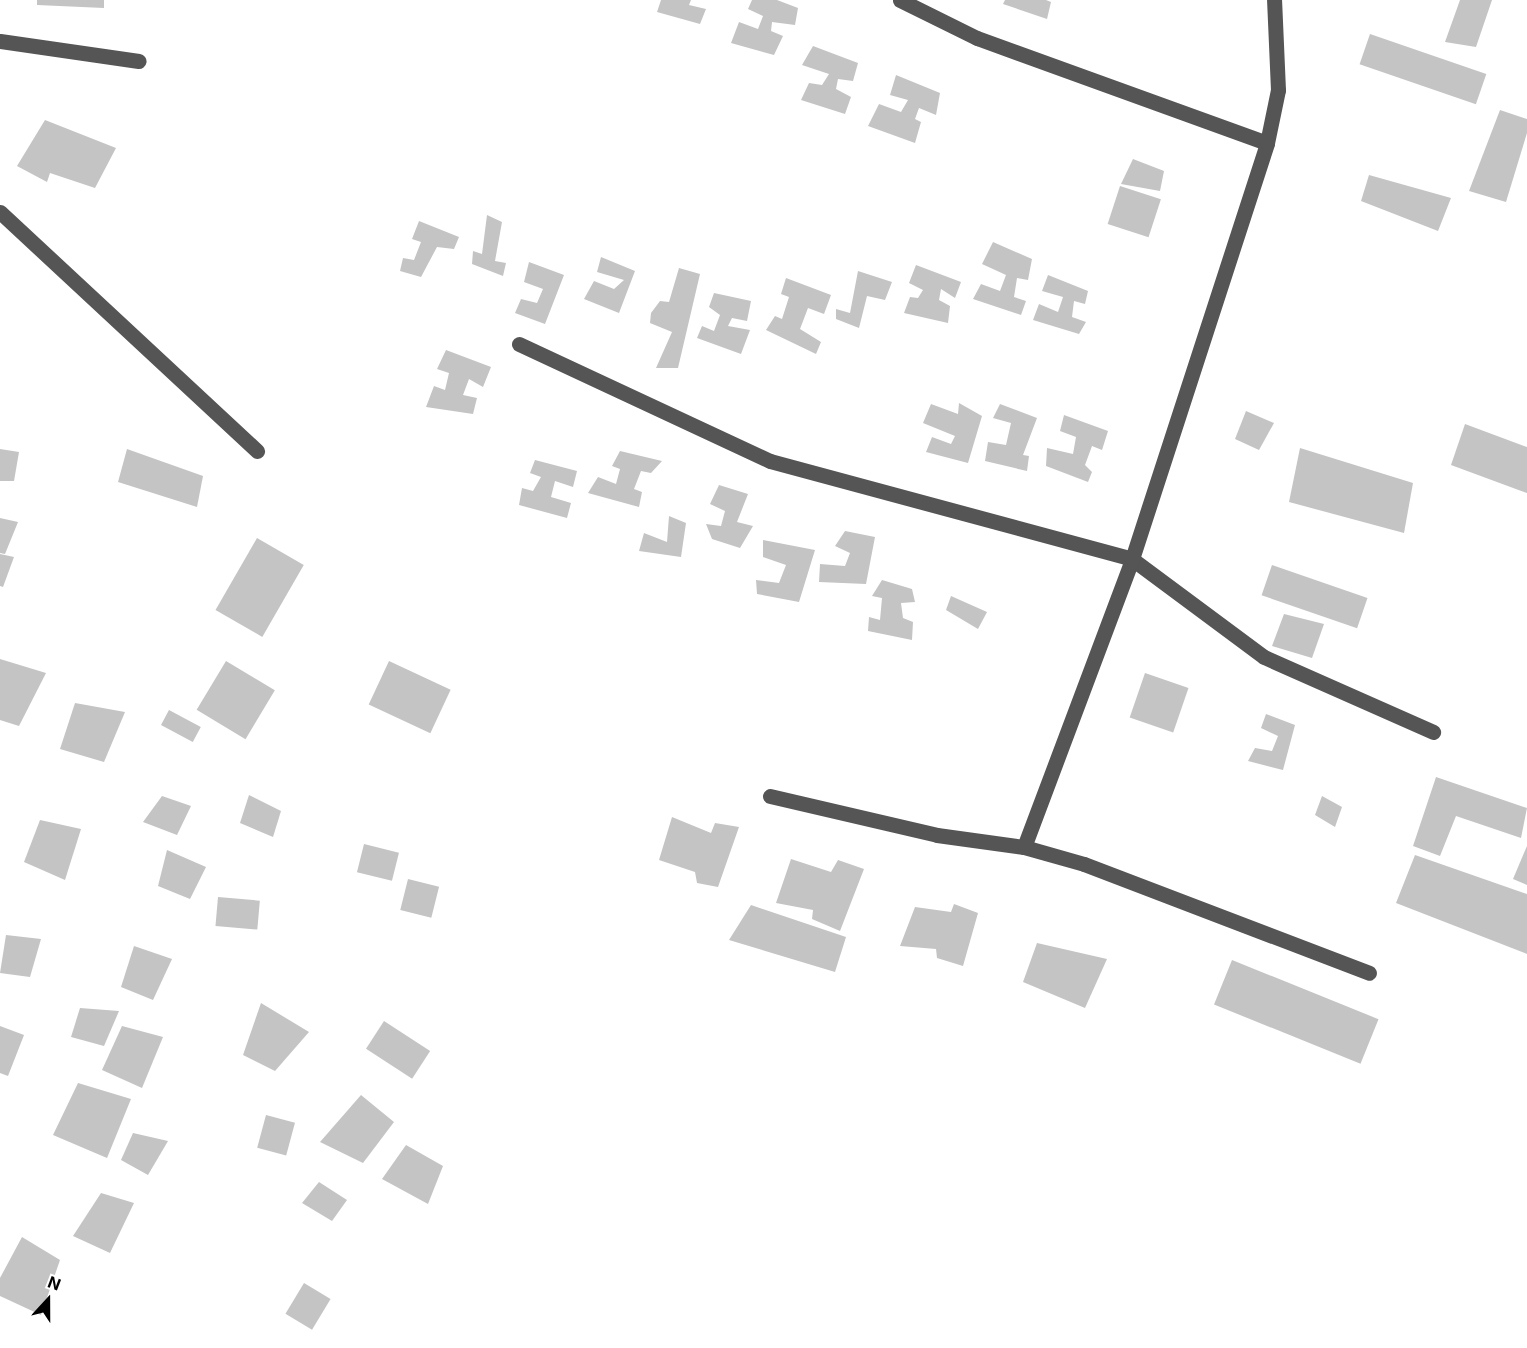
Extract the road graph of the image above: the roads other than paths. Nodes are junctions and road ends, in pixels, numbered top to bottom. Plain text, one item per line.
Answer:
1 (900, 0) edge
2 (1274, 0) edge
3 (0, 41) edge
4 (139, 61) dead end
5 (1267, 143) junction
6 (0, 212) edge
7 (519, 344) dead end
8 (257, 451) dead end
9 (1132, 559) junction
10 (1433, 732) dead end
11 (770, 796) dead end
12 (1024, 847) junction
13 (1369, 973) dead end

1 - 5 street
2 - 5 street
3 - 4 street
5 - 9 street
6 - 8 street
7 - 9 street
9 - 10 street
9 - 12 street
11 - 12 street
12 - 13 street

